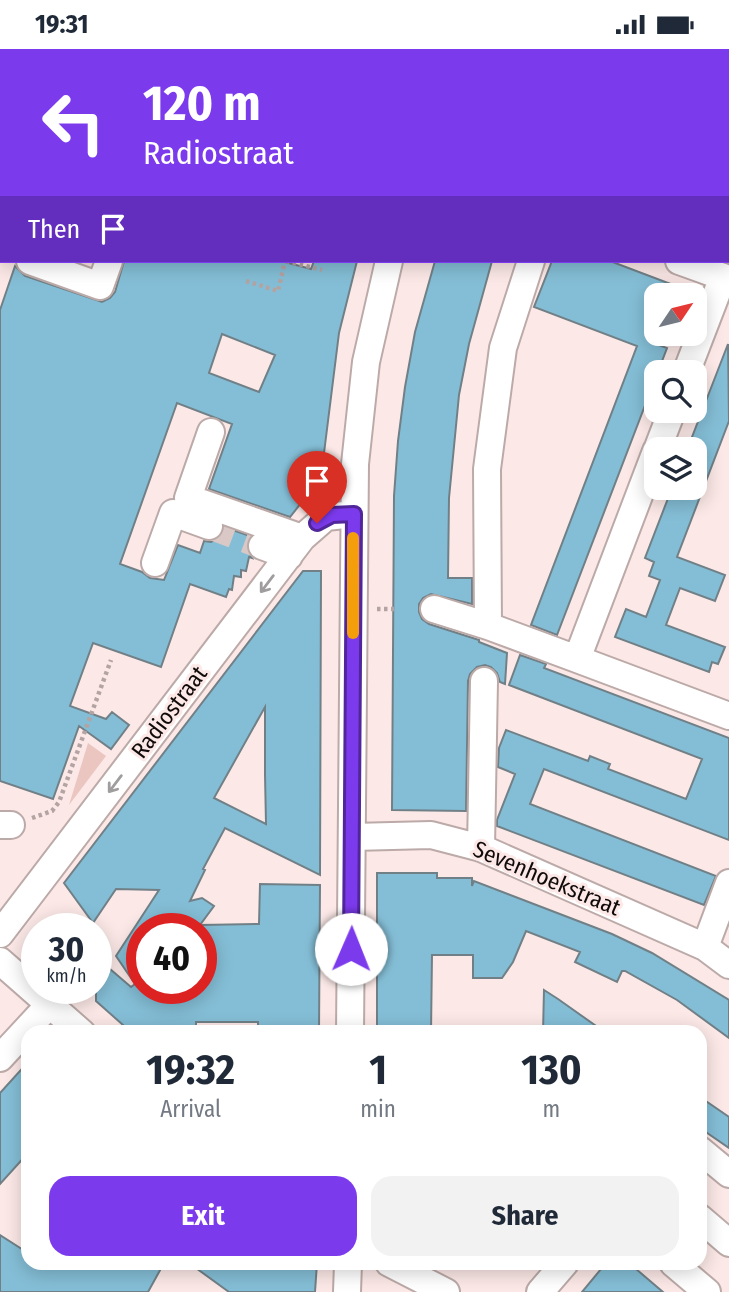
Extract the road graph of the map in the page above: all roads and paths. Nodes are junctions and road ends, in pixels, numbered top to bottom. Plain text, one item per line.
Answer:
1 (36, 263) edge
2 (108, 263) edge
3 (285, 263) edge
4 (295, 263) edge
5 (388, 263) edge
6 (530, 263) edge
7 (685, 263) edge
8 (322, 269) dead end
9 (726, 278) edge
10 (246, 281) dead end
11 (691, 360) edge
12 (211, 432) dead end
13 (644, 485) edge
14 (354, 514) junction
15 (209, 526) tunnel mouth
16 (262, 546) tunnel mouth
17 (295, 547) junction
18 (155, 563) dead end
19 (376, 609) dead end
20 (394, 609) dead end
21 (434, 609) dead end
22 (488, 626) junction
23 (577, 659) junction
24 (111, 660) dead end
25 (484, 681) dead end
26 (729, 716) edge
27 (6, 825) edge
28 (352, 837) junction
29 (481, 848) junction
30 (729, 883) edge
31 (0, 934) edge
32 (705, 947) junction
33 (0, 961) edge
34 (729, 965) edge
35 (21, 979) edge
36 (50, 1004) joint
37 (31, 1025) edge
38 (73, 1025) edge
39 (350, 1025) edge
40 (21, 1035) edge
41 (0, 1058) edge
42 (707, 1156) edge
43 (729, 1174) edge
44 (707, 1224) edge
45 (729, 1243) edge
46 (348, 1270) edge
47 (402, 1270) edge
48 (559, 1270) edge
49 (681, 1270) edge
50 (347, 1292) edge
51 (446, 1292) edge
52 (540, 1292) edge
53 (707, 1292) edge

1 - 2 street
3 - 10 path
4 - 8 path
5 - 14 street
6 - 22 street
7 - 9 street
9 - 11 street
12 - 17 street
13 - 23 street
14 - 17 street, Radiostraat
14 - 28 street
15 - 18 street
16 - 17 street
17 -> 31 street, Radiostraat
19 - 20 path
21 - 22 street
22 - 23 street
23 - 26 street
24 - 27 path
25 - 29 street
28 - 29 street, Sevenhoekstraat
28 - 39 street
29 - 32 street, Sevenhoekstraat
30 - 32 street
32 - 34 street, Sevenhoekstraat
33 - 35 street
36 - 37 street
36 - 38 street
40 - 41 street
42 - 43 street
44 - 45 street
46 - 50 street
47 - 51 street
48 - 52 street
49 - 53 street

